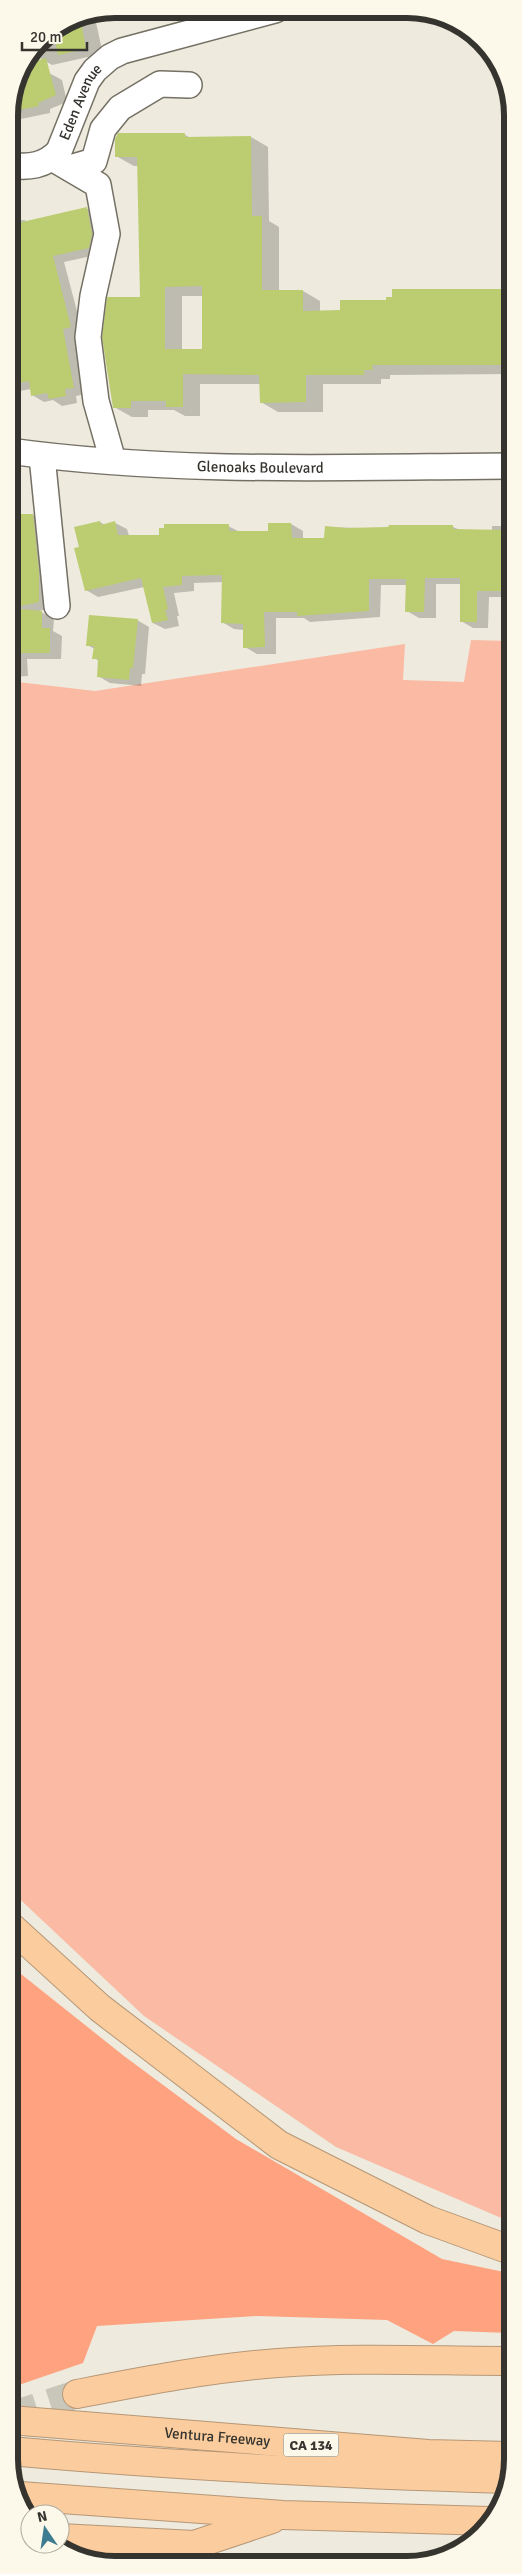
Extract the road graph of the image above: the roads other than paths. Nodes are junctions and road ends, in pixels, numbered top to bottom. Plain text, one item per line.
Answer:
1 (245, 18) edge
2 (189, 86) dead end
3 (61, 163) junction
4 (18, 165) edge
5 (18, 452) edge
6 (42, 456) junction
7 (113, 462) junction
8 (504, 466) edge
9 (56, 606) dead end
10 (18, 1933) edge
11 (504, 2248) edge
12 (504, 2361) edge
13 (76, 2394) tunnel mouth
14 (18, 2421) edge
15 (18, 2452) edge
16 (504, 2456) edge
17 (18, 2469) edge
18 (503, 2479) edge
19 (26, 2496) edge
20 (496, 2498) edge
21 (283, 2515) junction
22 (482, 2521) edge
23 (70, 2539) edge

1 - 3 street, Eden Avenue
2 - 3 street
3 - 4 street, Eden Avenue
3 - 7 street
5 - 6 street, Glenoaks Boulevard
6 - 7 street, Glenoaks Boulevard
6 - 9 street
7 - 8 street, Glenoaks Boulevard
10 - 11 highway
12 - 13 highway
14 - 16 highway, Ventura Freeway / CA 134
15 - 18 highway
17 - 20 highway
19 - 21 highway
21 - 22 highway
21 - 23 highway

